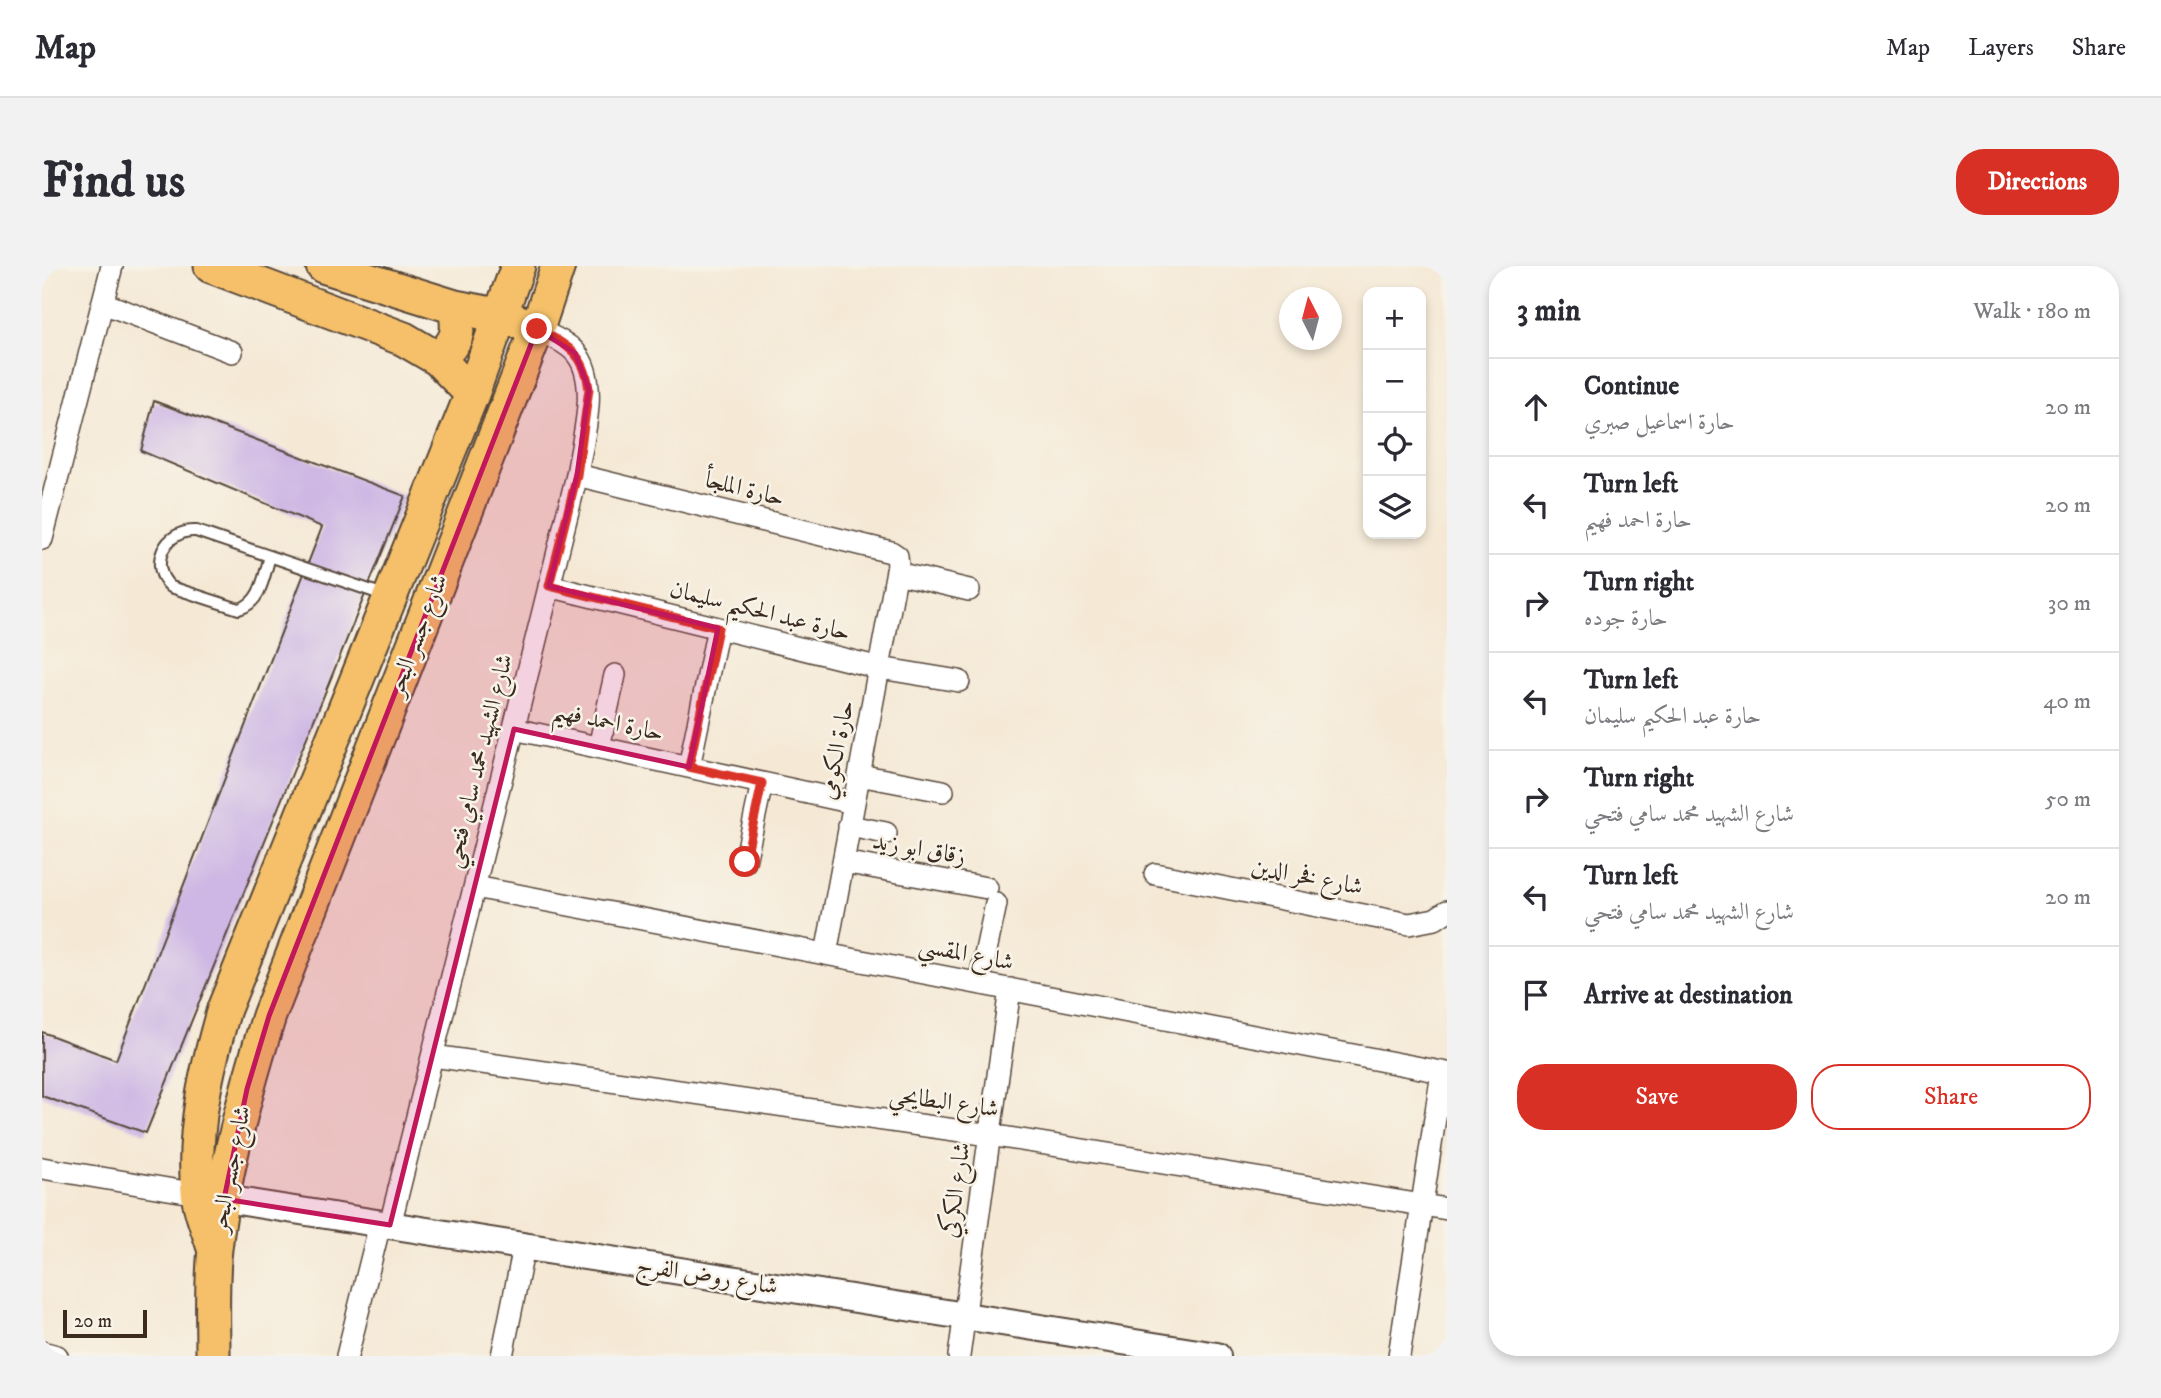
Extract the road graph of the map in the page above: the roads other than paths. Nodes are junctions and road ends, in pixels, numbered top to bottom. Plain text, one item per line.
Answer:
1 (112, 266) edge
2 (211, 266) edge
3 (323, 266) edge
4 (518, 266) edge
5 (558, 266) edge
6 (103, 303) junction
7 (455, 307) junction
8 (502, 316) junction
9 (537, 329) junction
10 (232, 352) dead end
11 (438, 359) junction
12 (472, 394) junction
13 (577, 475) junction
14 (42, 538) edge
15 (270, 556) junction
16 (897, 565) junction
17 (549, 586) junction
18 (969, 590) dead end
19 (390, 598) junction
20 (718, 628) junction
21 (880, 668) junction
22 (615, 675) dead end
23 (959, 681) dead end
24 (514, 729) junction
25 (599, 747) junction
26 (689, 767) junction
27 (859, 775) junction
28 (762, 783) junction
29 (943, 791) dead end
30 (854, 803) junction
31 (849, 826) junction
32 (886, 834) dead end
33 (745, 862) dead end
34 (843, 862) junction
35 (1155, 874) dead end
36 (475, 887) junction
37 (1447, 911) edge
38 (826, 954) junction
39 (979, 983) junction
40 (1010, 989) junction
41 (433, 1056) junction
42 (1445, 1072) edge
43 (990, 1135) junction
44 (42, 1168) edge
45 (211, 1196) junction
46 (1422, 1204) junction
47 (1447, 1209) edge
48 (385, 1224) junction
49 (524, 1247) junction
50 (965, 1318) junction
51 (42, 1352) edge
52 (57, 1356) edge
53 (213, 1356) edge
54 (346, 1356) edge
55 (502, 1356) edge
56 (959, 1356) edge
57 (1217, 1356) edge
58 (1399, 1356) edge

1 - 6 street
2 - 11 main road
3 - 7 main road
4 - 8 main road, شارع جسر البحر
5 - 9 main road, شارع جسر البحر
6 - 10 street
6 - 14 street
7 - 8 main road
7 - 11 main road
8 - 9 main road
8 - 12 main road, شارع جسر البحر
9 - 13 street, شارع الشهيد محمد سامي فتحي
9 - 45 main road, شارع جسر البحر
11 - 12 main road
12 - 19 main road, شارع جسر البحر
13 - 16 street, حارة الملجأ
13 - 17 street, شارع الشهيد محمد سامي فتحي
15 - 15 lane
15 - 19 lane
16 - 18 street, حارة الملجأ
16 - 21 street, حارة الكومي
17 - 20 street, حارة عبد الحكيم سليمان
17 - 24 street, شارع الشهيد محمد سامي فتحي
19 - 45 main road, شارع جسر البحر
20 - 21 street, حارة عبد الحكيم سليمان
20 - 26 street
21 - 23 street, حارة عبد الحكيم سليمان
21 - 27 street, حارة الكومي
22 - 25 street
24 - 25 street, حارة احمد فهيم
24 - 36 street, شارع الشهيد محمد سامي فتحي
25 - 26 street, حارة احمد فهيم
26 - 28 street, حارة احمد فهيم
27 - 29 street
27 - 30 street, حارة الكومي
28 - 30 street, حارة احمد فهيم
28 - 33 street
30 - 31 street, حارة الكومي
31 - 32 street
31 - 34 street, حارة الكومي
34 - 38 street, حارة الكومي
34 - 39 street, زقاق ابو زيد
35 - 37 street, شارع فخر الدين
36 - 38 street, شارع المقسي
36 - 41 street, شارع الشهيد محمد سامي فتحي
38 - 39 street, شارع المقسي
39 - 40 street, شارع المقسي
40 - 42 street, شارع المقسي
40 - 43 street, شارع الكركي
41 - 43 street, شارع البطايحي
41 - 48 street, شارع الشهيد محمد سامي فتحي
42 - 46 street
43 - 46 street, شارع البطايحي
43 - 50 street, شارع الكركي
44 - 45 street
45 - 48 street, شارع روض الفرج
45 - 53 main road, شارع جسر البحر
46 - 47 street, شارع البطايحي
46 - 58 street
48 - 49 street, شارع روض الفرج
48 - 54 street, شارع الشهيد محمد سامي فتحي
49 - 50 street, شارع روض الفرج
49 - 55 street
50 - 56 street, شارع الكركي
50 - 57 street, شارع روض الفرج
51 - 52 street

